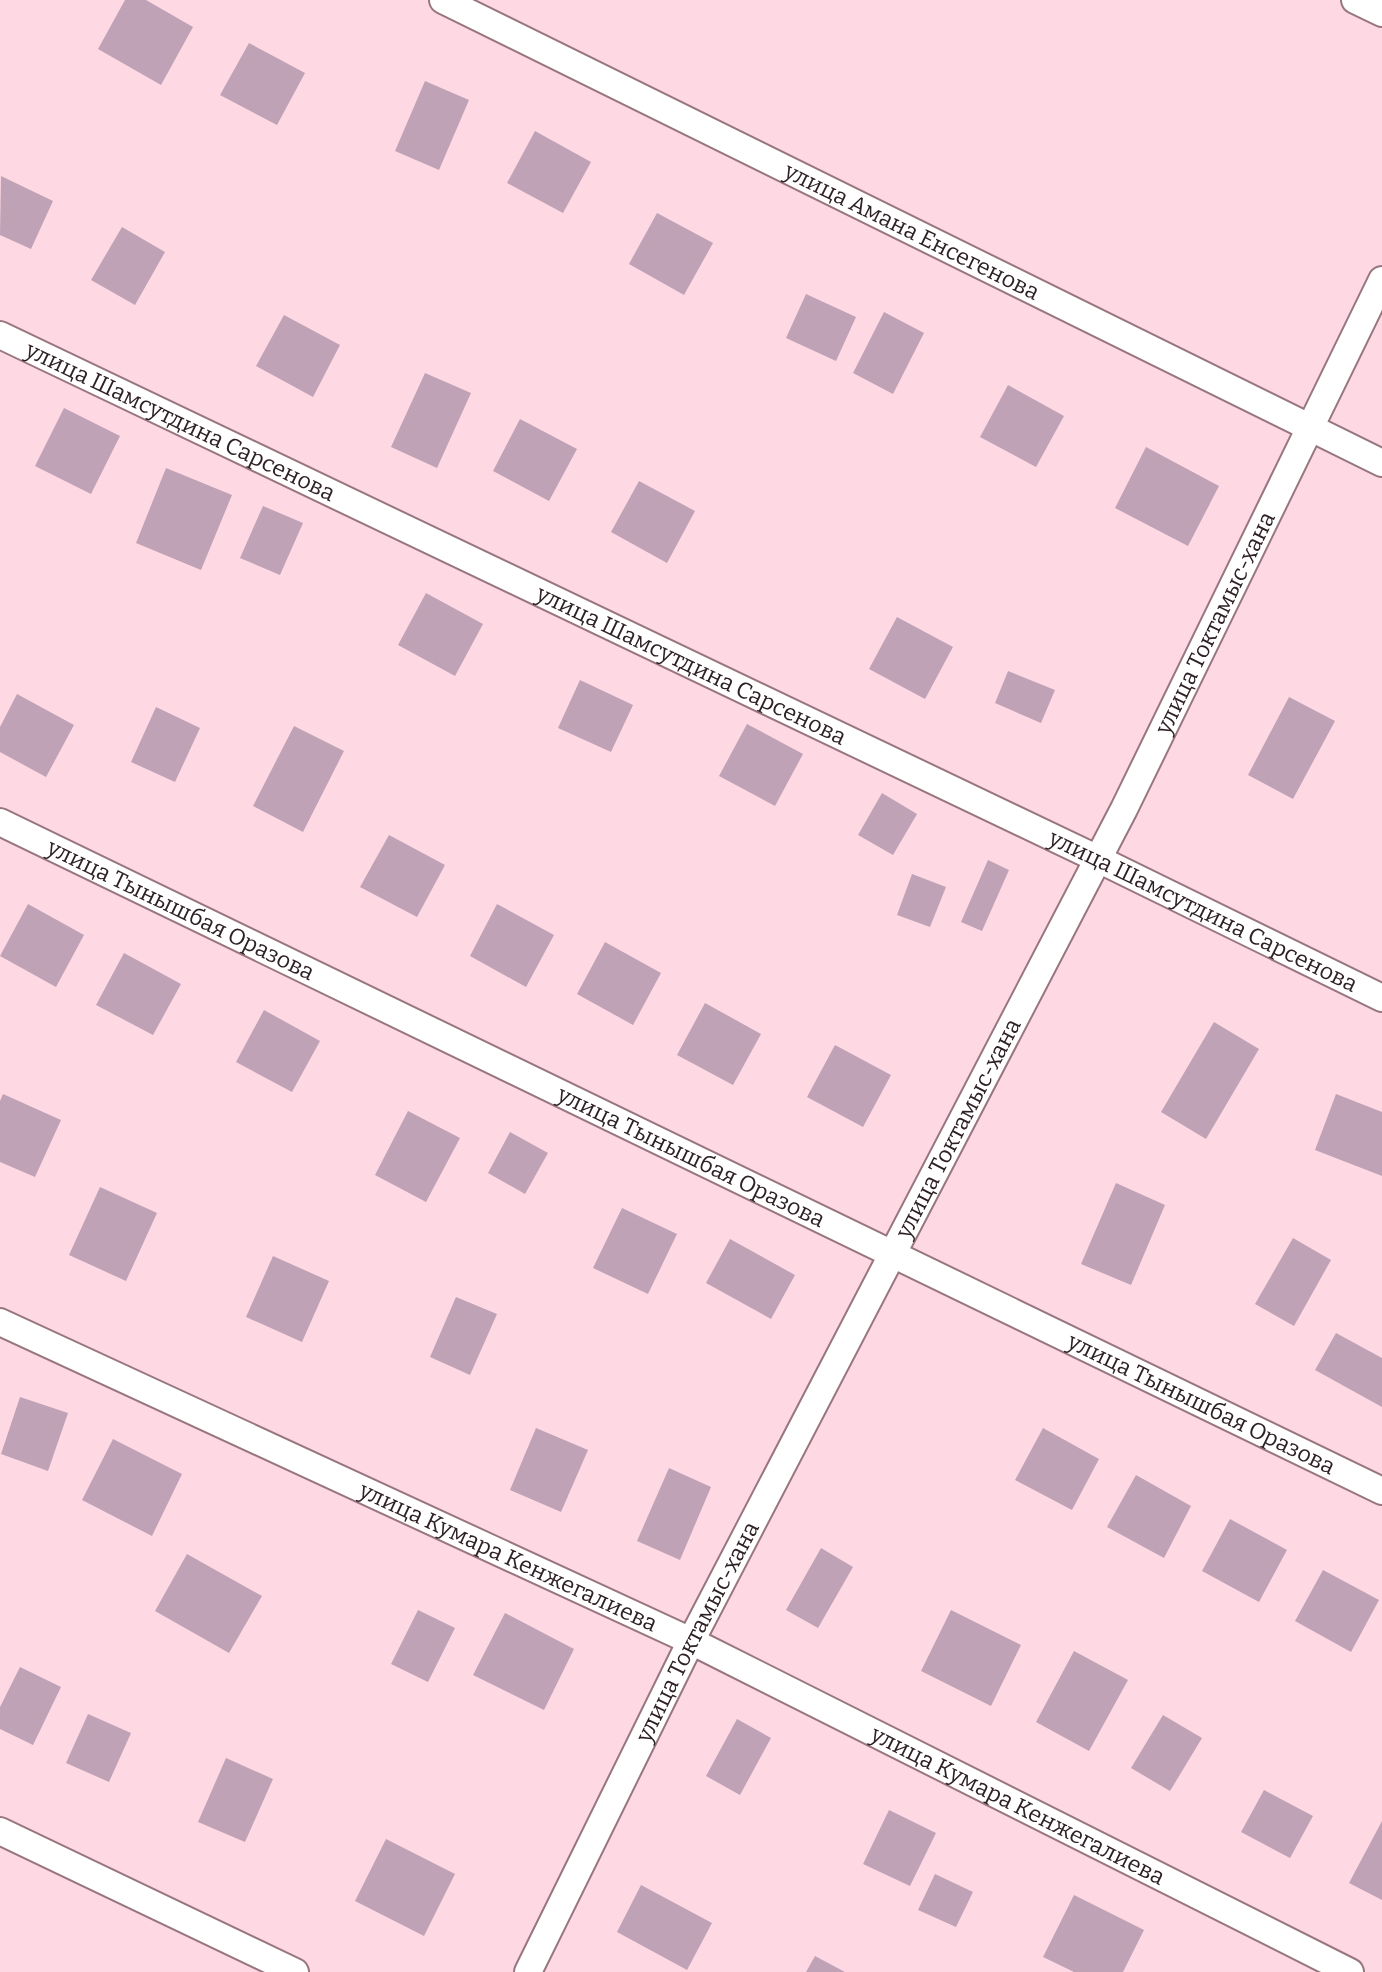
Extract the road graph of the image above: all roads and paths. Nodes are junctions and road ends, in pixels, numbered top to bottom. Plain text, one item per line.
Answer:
1 (443, 0) edge
2 (1355, 0) edge
3 (1382, 13) edge
4 (1382, 280) edge
5 (0, 335) edge
6 (1310, 428) junction
7 (1382, 463) edge
8 (0, 822) edge
9 (1098, 859) junction
10 (1382, 998) edge
11 (893, 1253) junction
12 (0, 1322) edge
13 (1382, 1491) edge
14 (691, 1641) junction
15 (0, 1831) edge
16 (295, 1972) edge
17 (527, 1972) edge
18 (1350, 1972) edge

1 - 6 street, улица Амана Енсегенова
2 - 3 street
4 - 6 street, улица Токтамыс-хана
5 - 9 street, улица Шамсутдина Сарсенова
6 - 7 street, улица Амана Енсегенова
6 - 9 street, улица Токтамыс-хана
8 - 11 street, улица Тынышбая Оразова
9 - 10 street, улица Шамсутдина Сарсенова
9 - 11 street, улица Токтамыс-хана
11 - 13 street, улица Тынышбая Оразова
11 - 14 street, улица Токтамыс-хана
12 - 14 street, улица Кумара Кенжегалиева
14 - 17 street, улица Токтамыс-хана
14 - 18 street, улица Кумара Кенжегалиева
15 - 16 street

